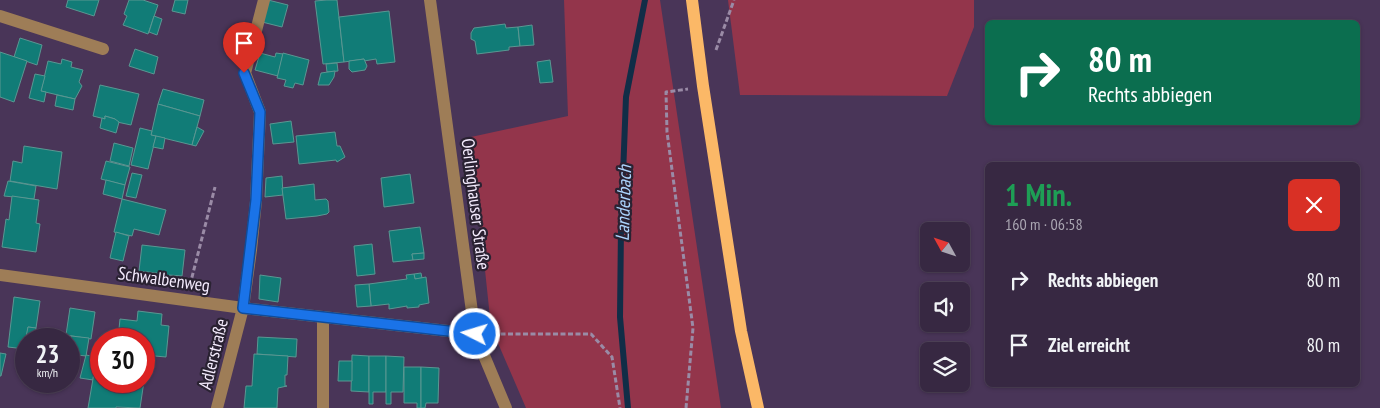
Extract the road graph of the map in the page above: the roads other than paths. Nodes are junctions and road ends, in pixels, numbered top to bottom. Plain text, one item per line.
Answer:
1 (264, 0) edge
2 (430, 0) edge
3 (692, 0) edge
4 (0, 16) edge
5 (103, 49) dead end
6 (0, 275) edge
7 (243, 308) junction
8 (323, 317) junction
9 (475, 334) junction
10 (217, 408) edge
11 (323, 408) edge
12 (506, 408) edge
13 (758, 408) edge

1 - 7 street, Adlerstraße
2 - 9 street, Oerlinghauser Straße
3 - 13 main road
4 - 5 street
6 - 7 street, Schwalbenweg
7 - 8 street, Schwalbenweg
7 - 10 street, Adlerstraße
8 - 9 street, Schwalbenweg
8 - 11 street
9 - 12 street, Oerlinghauser Straße

